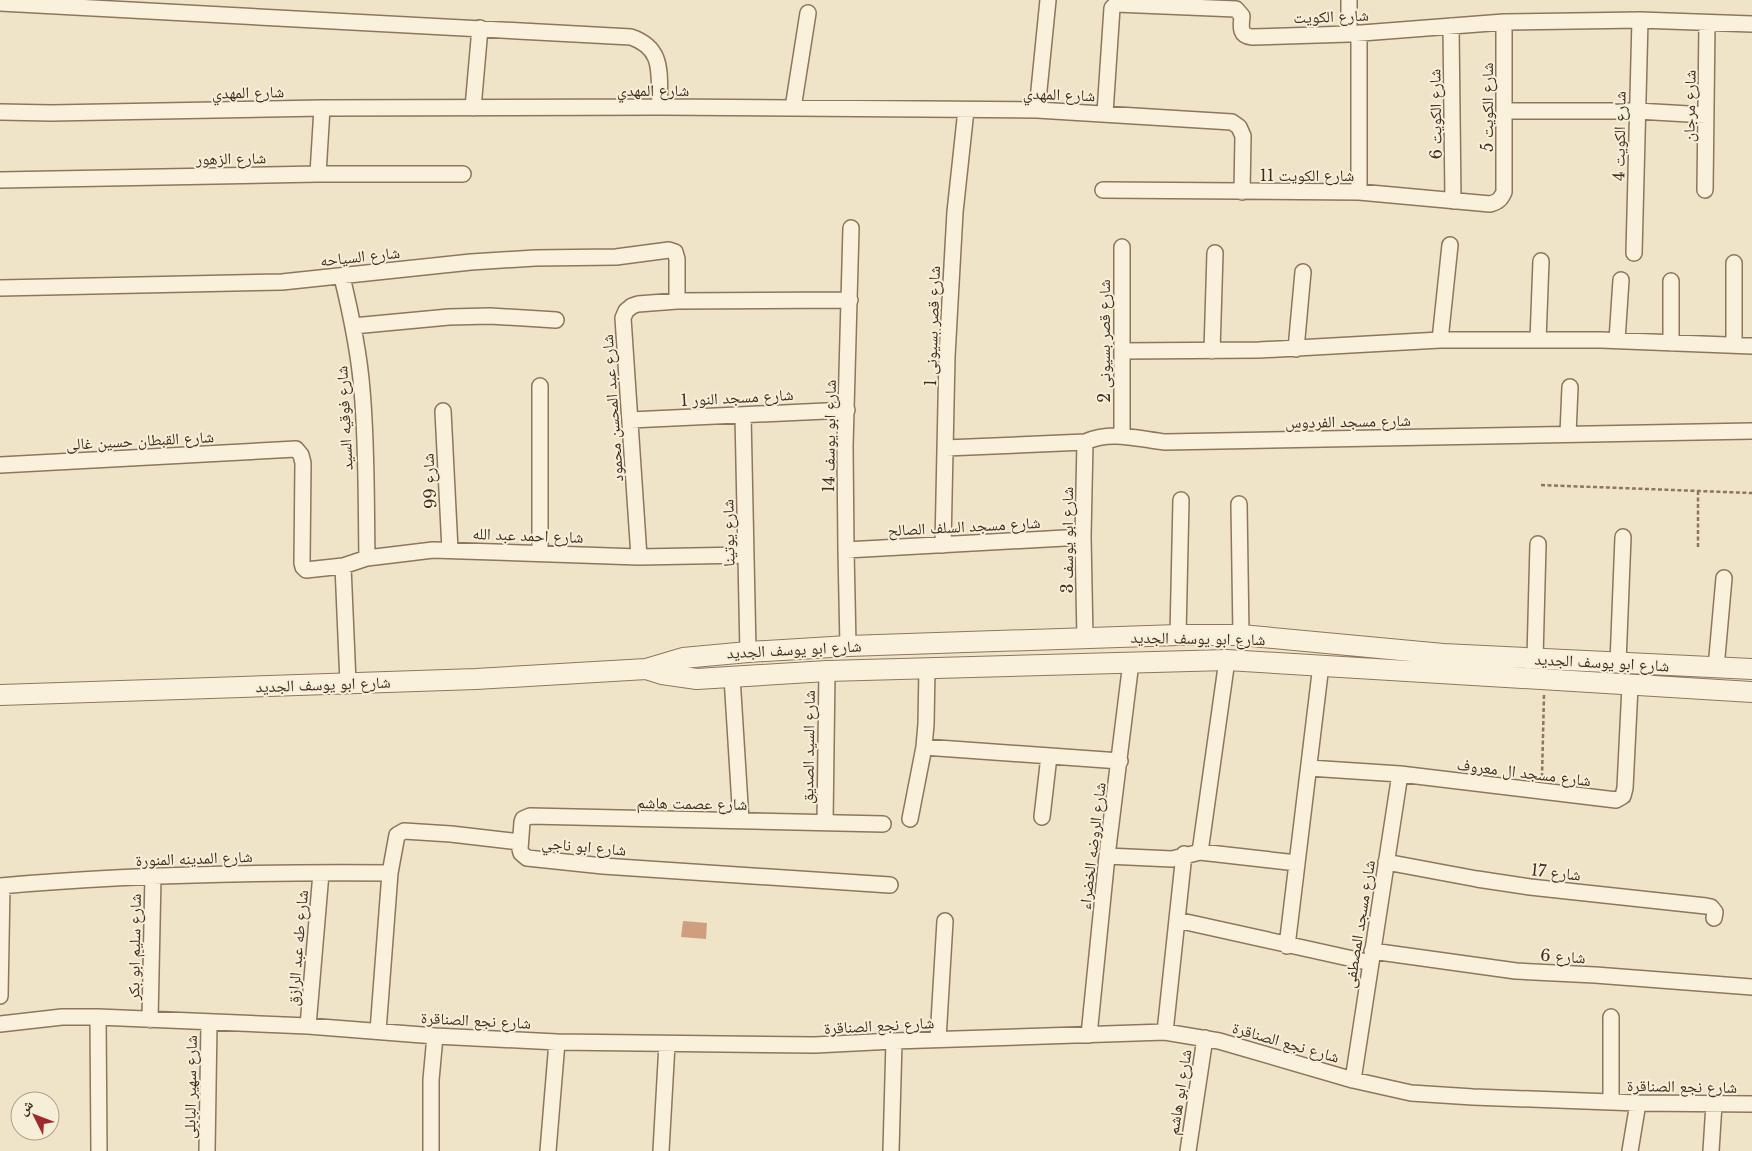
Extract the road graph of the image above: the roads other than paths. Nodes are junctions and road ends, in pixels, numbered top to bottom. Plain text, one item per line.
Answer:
1 (1048, 0) edge
2 (1349, 0) edge
3 (0, 3) edge
4 (808, 13) dead end
5 (1640, 20) junction
6 (1504, 22) junction
7 (1707, 23) junction
8 (1752, 24) edge
9 (1451, 26) junction
10 (480, 28) junction
11 (1354, 34) junction
12 (660, 107) junction
13 (322, 108) junction
14 (473, 108) junction
15 (793, 108) junction
16 (966, 110) junction
17 (1038, 110) junction
18 (1504, 111) junction
19 (1637, 111) junction
20 (0, 112) edge
21 (1105, 113) junction
22 (1706, 115) junction
23 (318, 174) junction
24 (463, 174) dead end
25 (0, 180) edge
26 (1104, 190) dead end
27 (1705, 190) dead end
28 (1242, 192) junction
29 (1359, 192) junction
30 (1504, 192) joint
31 (1454, 201) junction
32 (851, 228) dead end
33 (1450, 245) dead end
34 (1122, 247) dead end
35 (1215, 253) dead end
36 (1634, 253) dead end
37 (1541, 261) dead end
38 (1734, 263) dead end
39 (1303, 272) dead end
40 (342, 276) junction
41 (1621, 280) dead end
42 (1671, 281) dead end
43 (0, 288) edge
44 (850, 300) junction
45 (677, 301) junction
46 (556, 320) dead end
47 (353, 326) junction
48 (1440, 340) junction
49 (1538, 340) junction
50 (1617, 340) junction
51 (1671, 343) junction
52 (1734, 345) junction
53 (1752, 346) edge
54 (1296, 349) junction
55 (1122, 351) junction
56 (1212, 351) junction
57 (540, 386) dead end
58 (1570, 387) dead end
59 (847, 410) junction
60 (443, 411) dead end
61 (743, 415) junction
62 (630, 420) junction
63 (1752, 432) edge
64 (1568, 434) junction
65 (1122, 435) junction
66 (1085, 442) junction
67 (946, 448) junction
68 (0, 466) edge
69 (1181, 500) dead end
70 (1239, 504) dead end
71 (1623, 537) dead end
72 (1083, 538) junction
73 (1538, 544) dead end
74 (943, 545) junction
75 (450, 550) junction
76 (846, 550) junction
77 (540, 552) junction
78 (746, 554) junction
79 (639, 557) junction
80 (367, 558) junction
81 (343, 566) junction
82 (311, 571) joint
83 (1724, 578) dead end
84 (1178, 635) junction
85 (1240, 635) junction
86 (1085, 638) junction
87 (848, 646) junction
88 (748, 652) junction
89 (715, 654) junction
90 (1443, 654) junction
91 (1535, 658) junction
92 (1227, 660) junction
93 (1131, 662) junction
94 (1618, 663) junction
95 (1321, 666) junction
96 (646, 668) junction
97 (1716, 668) junction
98 (927, 669) junction
99 (1752, 669) edge
100 (827, 671) junction
101 (1442, 675) junction
102 (723, 677) junction
103 (348, 683) junction
104 (1630, 686) junction
105 (1752, 692) edge
106 (0, 695) edge
107 (924, 747) junction
108 (1049, 756) junction
109 (1120, 762) junction
110 (1309, 768) junction
111 (1400, 774) junction
112 (1042, 818) dead end
113 (910, 819) dead end
114 (741, 821) junction
115 (825, 823) junction
116 (883, 824) dead end
117 (520, 842) junction
118 (1200, 852) junction
119 (1184, 854) junction
120 (1108, 856) junction
121 (1386, 862) junction
122 (1297, 863) junction
123 (321, 873) junction
124 (390, 874) junction
125 (153, 876) junction
126 (890, 885) dead end
127 (1, 886) edge
128 (1714, 918) dead end
129 (1177, 920) junction
130 (945, 921) dead end
131 (1287, 946) junction
132 (1372, 957) junction
133 (1752, 987) edge
134 (0, 996) edge
135 (98, 1017) junction
136 (1611, 1017) dead end
137 (150, 1020) junction
138 (209, 1023) junction
139 (0, 1024) edge
140 (308, 1026) junction
141 (378, 1031) junction
142 (1165, 1032) junction
143 (1089, 1035) junction
144 (435, 1036) junction
145 (1205, 1038) junction
146 (938, 1039) junction
147 (894, 1040) junction
148 (557, 1042) junction
149 (668, 1044) junction
150 (1353, 1080) junction
151 (1611, 1102) junction
152 (1638, 1103) junction
153 (1714, 1104) junction
154 (1752, 1104) edge
155 (99, 1151) edge
156 (207, 1151) edge
157 (431, 1151) edge
158 (548, 1151) edge
159 (661, 1151) edge
160 (891, 1151) edge
161 (1188, 1151) edge
162 (1630, 1151) edge
163 (1711, 1151) edge

1 - 17 street
2 - 11 street
3 - 10 street
4 - 15 street
5 - 6 street, شارع الكويت
5 - 7 street, شارع الكويت
5 - 19 street, شارع الكويت 4
6 - 9 street, شارع الكويت
6 - 18 street, شارع الكويت 5
7 - 8 street, شارع الكويت
7 - 22 street, شارع مرجان
9 - 11 street, شارع الكويت
9 - 31 street, شارع الكويت 6
10 - 12 street
10 - 14 street
11 - 21 street, شارع الكويت
11 - 29 street
12 - 14 street, شارع المهدي
12 - 15 street, شارع المهدي
13 - 14 street, شارع المهدي
13 - 20 street, شارع المهدي
13 - 23 street
15 - 16 street, شارع المهدي
16 - 17 street, شارع المهدي
16 - 67 street, شارع قصر بسيونى 1
17 - 21 street, شارع المهدي
18 - 19 street
18 - 30 street, شارع الكويت 5
19 - 22 street
19 - 36 street, شارع الكويت 4
21 - 28 street, شارع المهدي
22 - 27 street, شارع مرجان
23 - 24 street, شارع الزهور
23 - 25 street, شارع الزهور
26 - 28 street, شارع الكويت 11
28 - 29 street, شارع الكويت 11
29 - 31 street, شارع الكويت 11
30 - 31 street, شارع الكويت 11
32 - 44 street, شارع ابو يوسف 14
33 - 48 street
34 - 55 street, شارع قصر بسيونى 2
35 - 56 street
37 - 49 street
38 - 52 street
39 - 54 street
40 - 43 street, شارع السياحه
40 - 45 street, شارع السياحه
40 - 47 street, شارع فوقيه السيد
41 - 50 street
42 - 51 street
44 - 45 street
44 - 59 street, شارع ابو يوسف 14
45 - 62 street, شارع عبد المحسن محمود
46 - 47 street
47 - 80 street, شارع فوقيه السيد
48 - 49 street
48 - 54 street
49 - 50 street
50 - 51 street
51 - 52 street
52 - 53 street
54 - 56 street
55 - 56 street
55 - 65 street, شارع قصر بسيونى 2
57 - 77 street
58 - 64 street
59 - 61 street, شارع مسجد النور 1
59 - 76 street, شارع ابو يوسف 14
60 - 75 street, شارع 99
61 - 62 street, شارع مسجد النور 1
61 - 78 street, شارع يوتينا
62 - 79 street, شارع عبد المحسن محمود
63 - 64 street, شارع مسجد الفردوس
64 - 65 street, شارع مسجد الفردوس
65 - 66 street, شارع مسجد الفردوس
66 - 67 street, شارع مسجد الفردوس
66 - 72 street, شارع ابو يوسف 3
67 - 74 street, شارع قصر بسيونى 1
68 - 82 street, شارع القبطان حسين غالى
69 - 84 street
70 - 85 street
71 - 94 street
72 - 74 street, شارع مسجد السلف الصالح
72 - 86 street, شارع ابو يوسف 3
73 - 91 street
74 - 76 street, شارع مسجد السلف الصالح
75 - 77 street, شارع احمد عبد الله
75 - 80 street, شارع احمد عبد الله
76 - 87 street, شارع ابو يوسف 14
77 - 79 street, شارع احمد عبد الله
78 - 79 street, شارع احمد عبد الله
78 - 88 street, شارع يوتينا
80 - 81 street, شارع احمد عبد الله
81 - 82 street, شارع احمد عبد الله
81 - 103 street
83 - 97 street
84 - 85 street, شارع ابو يوسف الجديد
84 - 86 street, شارع ابو يوسف الجديد
85 - 90 street, شارع ابو يوسف الجديد
86 - 87 street, شارع ابو يوسف الجديد
87 - 88 street, شارع ابو يوسف الجديد
88 - 89 street, شارع ابو يوسف الجديد
89 - 96 street, شارع ابو يوسف الجديد
89 - 102 street
90 - 91 street, شارع ابو يوسف الجديد
90 - 101 street
91 - 94 street, شارع ابو يوسف الجديد
92 - 93 street, شارع ابو يوسف الجديد
92 - 95 street, شارع ابو يوسف الجديد
92 - 118 street
93 - 98 street, شارع ابو يوسف الجديد
93 - 109 street, شارع الروضه الخضراء
94 - 97 street, شارع ابو يوسف الجديد
95 - 101 street, شارع ابو يوسف الجديد
95 - 110 street
96 - 102 street, شارع ابو يوسف الجديد
96 - 103 street, شارع ابو يوسف الجديد
97 - 99 street, شارع ابو يوسف الجديد
98 - 100 street, شارع ابو يوسف الجديد
98 - 107 street
100 - 102 street, شارع ابو يوسف الجديد
100 - 115 street, شارع السيد الصديق
101 - 104 street, شارع ابو يوسف الجديد
102 - 114 street
103 - 106 street, شارع ابو يوسف الجديد
104 - 105 street, شارع ابو يوسف الجديد
104 - 111 street, شارع مسجد ال معروف
107 - 108 street
107 - 113 street
108 - 109 street
108 - 112 street
109 - 120 street, شارع الروضه الخضراء
110 - 111 street, شارع مسجد ال معروف
110 - 122 street
111 - 121 street, شارع مسجد المصطفى
114 - 115 street, شارع عصمت هاشم
114 - 117 street, شارع عصمت هاشم
115 - 116 street, شارع عصمت هاشم
117 - 124 street, شارع ابو ناجي
117 - 126 street, شارع ابو ناجي
118 - 119 street
118 - 122 street
119 - 120 street
119 - 129 street
120 - 143 street, شارع الروضه الخضراء
121 - 128 street, شارع 17
121 - 132 street, شارع مسجد المصطفى
122 - 131 street
123 - 124 street, شارع المدينه المنورة
123 - 125 street, شارع المدينه المنورة
123 - 140 street, شارع طه عبد الرازق
124 - 141 street, شارع ابو ناجي
125 - 127 street, شارع المدينه المنورة
125 - 137 street, شارع سليم ابو بكر
127 - 134 street
129 - 131 street, شارع 6
129 - 142 street
130 - 146 street
131 - 132 street, شارع 6
132 - 133 street, شارع 6
132 - 150 street, شارع مسجد المصطفى
135 - 137 street, شارع نجع الصناقرة
135 - 139 street, شارع نجع الصناقرة
135 - 155 street
136 - 151 street
137 - 138 street, شارع نجع الصناقرة
138 - 140 street, شارع نجع الصناقرة
138 - 156 street, شارع سهير البابلى
140 - 141 street, شارع نجع الصناقرة
141 - 144 street, شارع نجع الصناقرة
142 - 143 street, شارع نجع الصناقرة
142 - 145 street, شارع نجع الصناقرة
143 - 146 street, شارع نجع الصناقرة
144 - 148 street, شارع نجع الصناقرة
144 - 157 street
145 - 150 street, شارع نجع الصناقرة
145 - 161 street, شارع ابو هاشم
146 - 147 street, شارع نجع الصناقرة
147 - 149 street, شارع نجع الصناقرة
147 - 160 street
148 - 149 street, شارع نجع الصناقرة
148 - 158 street
149 - 159 street
150 - 151 street, شارع نجع الصناقرة
151 - 152 street, شارع نجع الصناقرة
152 - 153 street, شارع نجع الصناقرة
152 - 162 street
153 - 154 street, شارع نجع الصناقرة
153 - 163 street

